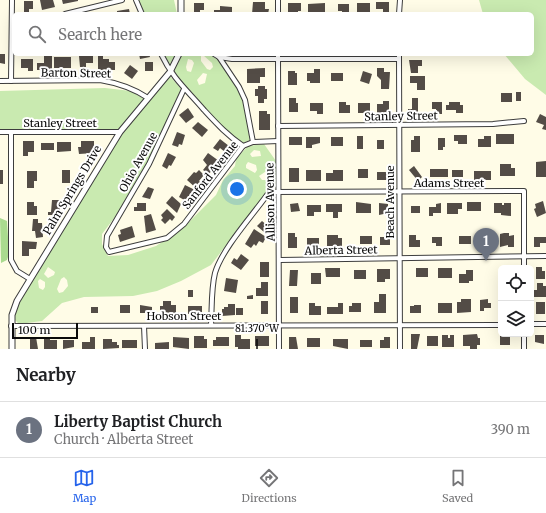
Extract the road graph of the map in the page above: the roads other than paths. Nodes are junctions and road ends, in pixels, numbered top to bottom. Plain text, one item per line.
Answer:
1 (12, 0) edge
2 (122, 0) edge
3 (136, 0) edge
4 (181, 0) edge
5 (278, 0) edge
6 (400, 0) edge
7 (12, 12) edge
8 (73, 12) edge
9 (141, 12) edge
10 (181, 12) edge
11 (278, 12) edge
12 (399, 12) edge
13 (12, 54) edge
14 (162, 56) edge
15 (178, 56) edge
16 (278, 56) edge
17 (218, 57) joint
18 (399, 59) joint
19 (170, 72) junction
20 (0, 81) edge
21 (11, 81) junction
22 (184, 89) junction
23 (148, 98) junction
24 (524, 121) dead end
25 (399, 125) junction
26 (278, 126) junction
27 (0, 132) edge
28 (11, 132) junction
29 (120, 132) junction
30 (278, 141) junction
31 (253, 142) junction
32 (242, 146) junction
33 (278, 192) junction
34 (399, 192) junction
35 (105, 243) joint
36 (524, 256) junction
37 (546, 256) edge
38 (400, 258) junction
39 (280, 260) junction
40 (524, 265) edge
41 (30, 279) junction
42 (399, 324) junction
43 (498, 324) edge
44 (534, 324) edge
45 (546, 324) edge
46 (211, 325) junction
47 (12, 326) junction
48 (144, 326) junction
49 (279, 326) junction
50 (524, 337) edge
51 (12, 349) edge
52 (145, 349) edge
53 (279, 349) edge
54 (400, 349) edge
55 (524, 349) edge

1 - 7 street
2 - 8 street
3 - 9 street
4 - 10 street
5 - 11 street
6 - 12 street
13 - 21 street
14 - 19 street
15 - 19 street, Palm Springs Drive
16 - 17 street
16 - 18 street
16 - 26 street, Allison Avenue
17 - 31 street, Sanford Avenue
18 - 25 street, Beach Avenue
19 - 22 street
19 - 23 street, Palm Springs Drive
20 - 21 street, Barton Street
21 - 23 street, Barton Street
22 - 32 street
22 - 35 street, Ohio Avenue
23 - 29 street, Palm Springs Drive
24 - 25 street, Stanley Street
25 - 26 street, Stanley Street
25 - 34 street, Beach Avenue
26 - 30 street, Allison Avenue
27 - 28 street, Stanley Street
28 - 29 street, Stanley Street
28 - 41 street
29 - 41 street, Palm Springs Drive
30 - 31 street
30 - 33 street, Allison Avenue
31 - 32 street, Sanford Avenue
32 - 35 street, Sanford Avenue
33 - 34 street, Adams Street
33 - 39 street, Allison Avenue
33 - 46 street
34 - 36 street, Adams Street
34 - 38 street, Beach Avenue
36 - 37 street, Alberta Street
36 - 38 street, Alberta Street
36 - 40 street
38 - 39 street, Alberta Street
38 - 42 street, Beach Avenue
39 - 49 street, Allison Avenue
41 - 47 street, Palm Springs Drive
42 - 43 street, Hobson Street
42 - 49 street, Hobson Street
42 - 54 street, Beach Avenue
44 - 45 street
46 - 48 street, Hobson Street
46 - 49 street, Hobson Street
47 - 48 street, Hobson Street
47 - 51 street, Palm Springs Drive
48 - 52 street
49 - 53 street, Allison Avenue
50 - 55 street

